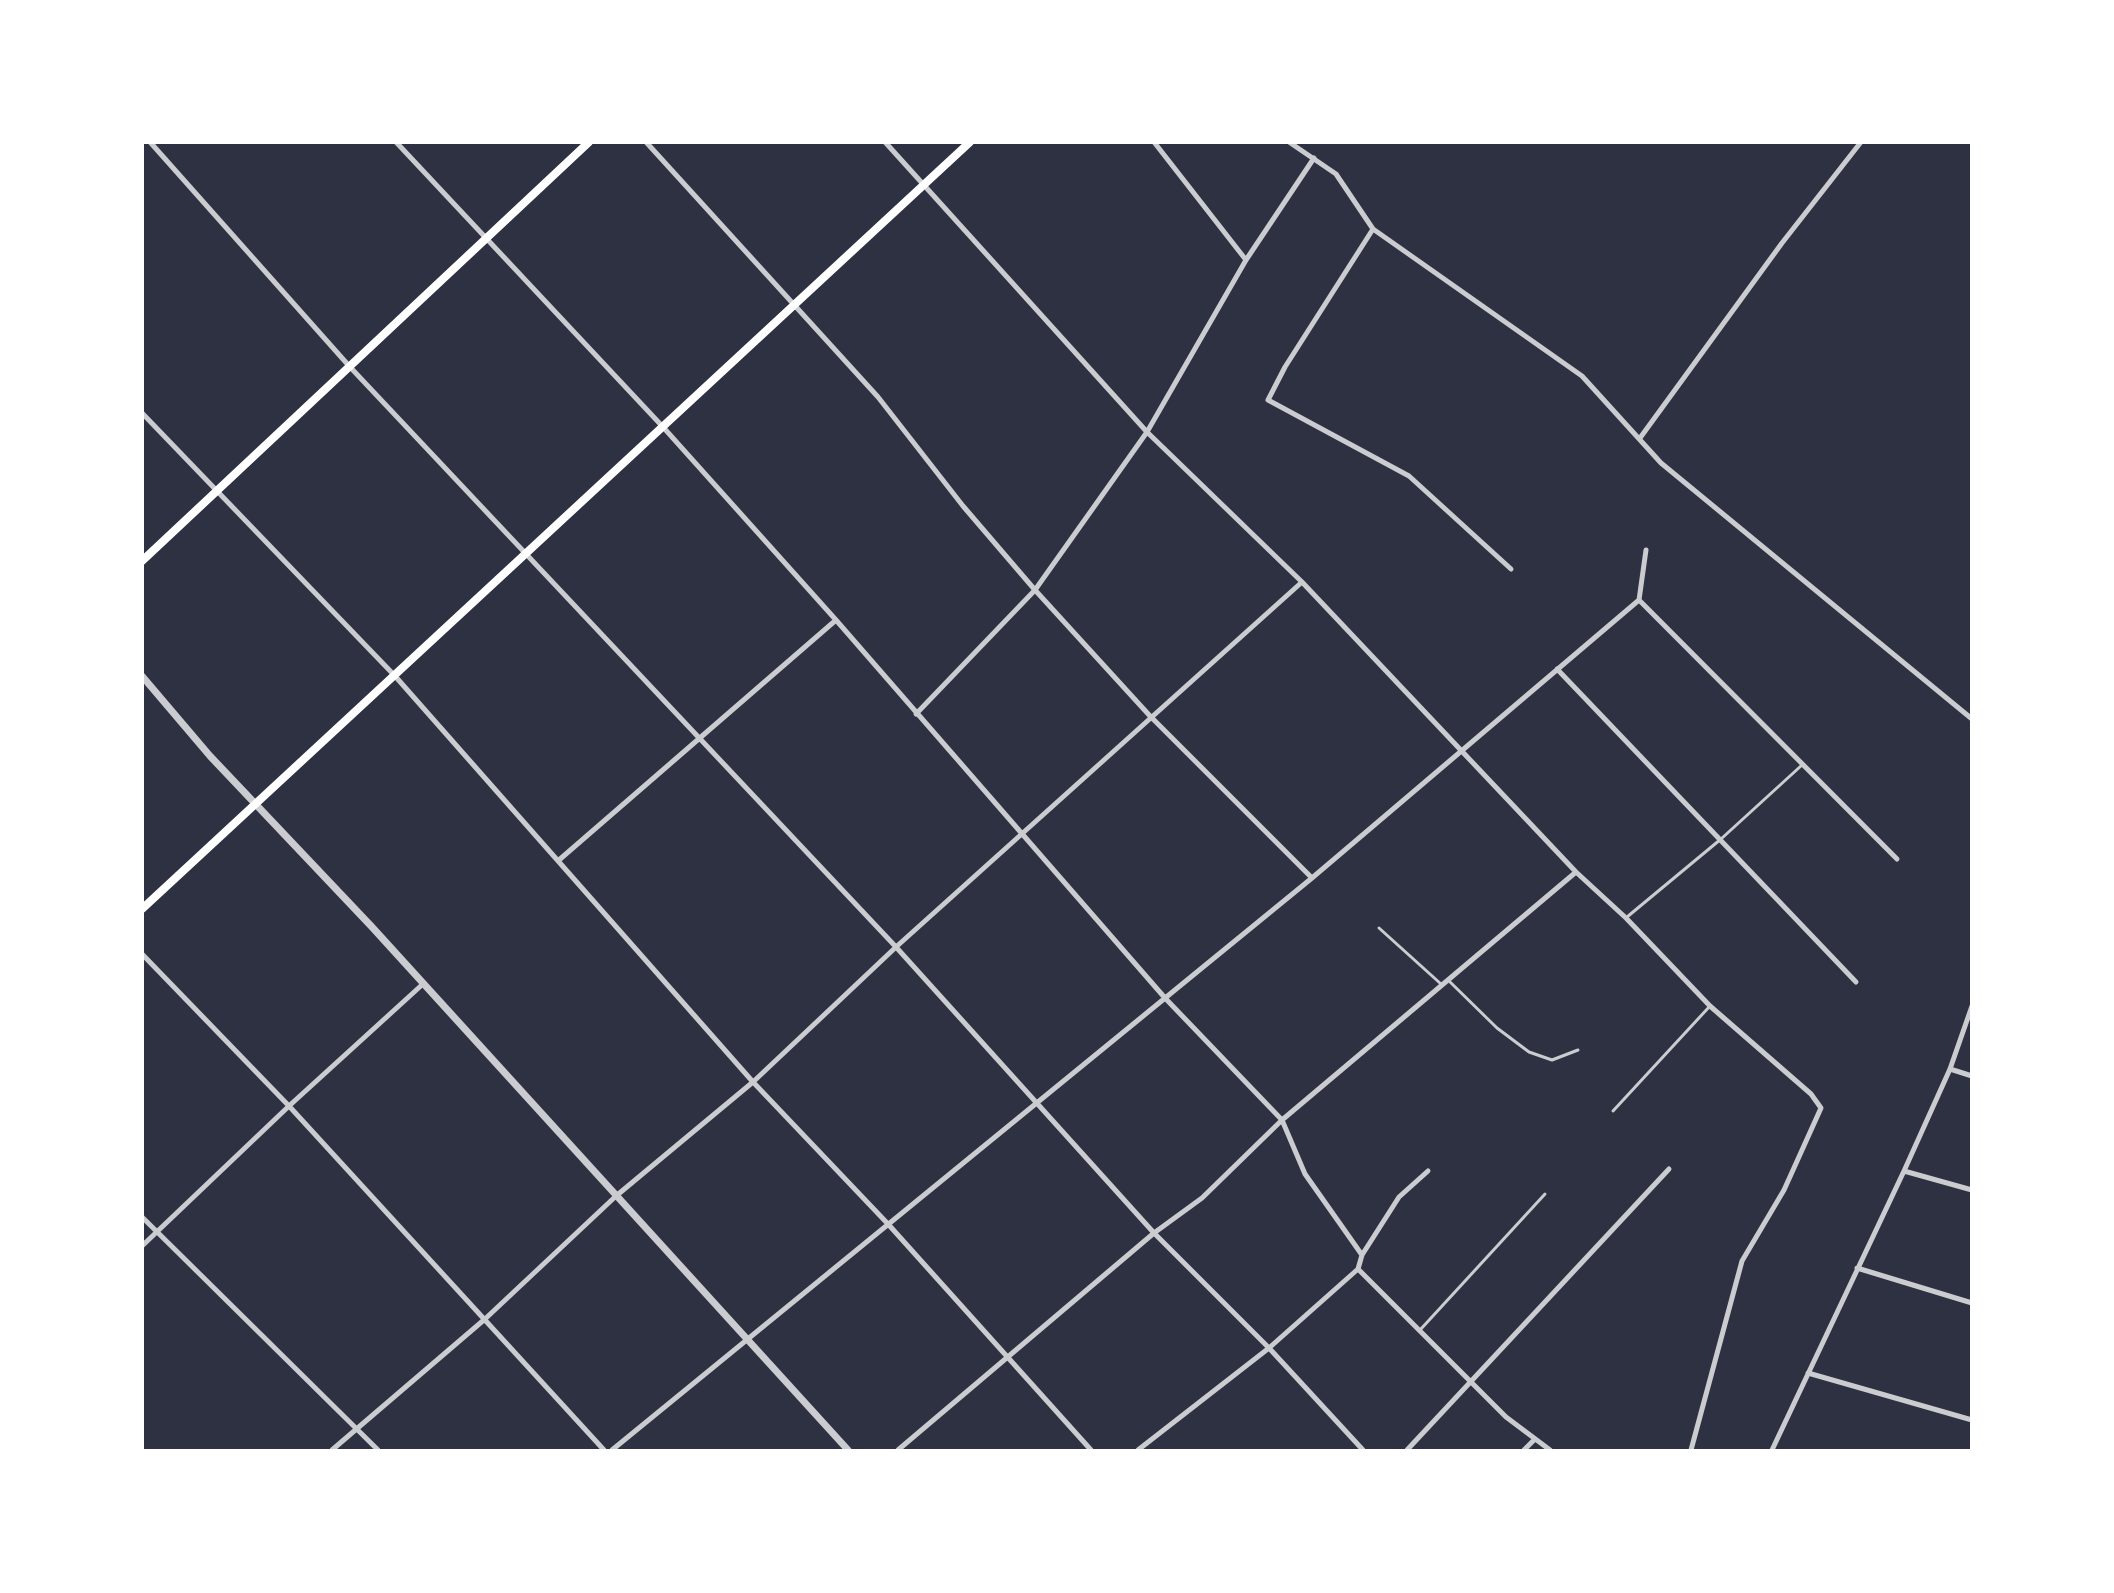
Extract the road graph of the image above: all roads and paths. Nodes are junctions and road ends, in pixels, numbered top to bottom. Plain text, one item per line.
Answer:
1 (150, 142) edge
2 (396, 142) edge
3 (589, 142) edge
4 (646, 142) edge
5 (885, 142) edge
6 (970, 142) edge
7 (1154, 142) edge
8 (1289, 142) edge
9 (1861, 142) edge
10 (1314, 159) junction
11 (923, 186) junction
12 (1373, 229) junction
13 (485, 240) junction
14 (1246, 260) junction
15 (794, 306) junction
16 (350, 367) junction
17 (142, 413) edge
18 (663, 427) junction
19 (1147, 432) junction
20 (1640, 438) junction
21 (216, 493) junction
22 (1647, 550) dead end
23 (528, 553) junction
24 (142, 561) edge
25 (1511, 569) dead end
26 (1302, 582) junction
27 (1035, 590) junction
28 (1639, 600) junction
29 (836, 620) junction
30 (1557, 669) junction
31 (142, 676) edge
32 (395, 676) junction
33 (916, 714) junction
34 (1150, 716) junction
35 (1971, 719) edge
36 (702, 738) junction
37 (1462, 750) junction
38 (1802, 765) junction
39 (256, 806) junction
40 (1022, 834) junction
41 (1721, 839) junction
42 (1897, 859) dead end
43 (559, 860) junction
44 (1576, 872) junction
45 (1312, 878) junction
46 (142, 909) edge
47 (1626, 918) junction
48 (1379, 928) dead end
49 (896, 946) junction
50 (142, 954) edge
51 (1448, 980) junction
52 (1856, 982) dead end
53 (424, 984) junction
54 (1443, 985) junction
55 (1165, 998) junction
56 (1710, 1006) junction
57 (1971, 1006) edge
58 (1578, 1050) dead end
59 (1950, 1069) junction
60 (1971, 1076) edge
61 (753, 1082) junction
62 (1037, 1102) junction
63 (289, 1106) junction
64 (1613, 1111) dead end
65 (1282, 1120) junction
66 (1669, 1168) dead end
67 (1428, 1171) dead end
68 (1904, 1171) junction
69 (1971, 1190) edge
70 (1545, 1194) dead end
71 (616, 1196) junction
72 (142, 1217) edge
73 (888, 1224) junction
74 (157, 1233) junction
75 (1155, 1233) junction
76 (142, 1246) edge
77 (1362, 1255) junction
78 (1857, 1268) junction
79 (1358, 1269) junction
80 (1971, 1303) edge
81 (485, 1319) junction
82 (1419, 1331) junction
83 (748, 1340) junction
84 (1269, 1348) junction
85 (1007, 1358) junction
86 (1808, 1373) junction
87 (1471, 1381) junction
88 (1971, 1419) edge
89 (358, 1428) junction
90 (1534, 1440) junction
91 (332, 1450) edge
92 (378, 1450) edge
93 (604, 1450) edge
94 (612, 1450) edge
95 (848, 1450) edge
96 (898, 1450) edge
97 (1091, 1450) edge
98 (1138, 1450) edge
99 (1363, 1450) edge
100 (1407, 1450) edge
101 (1524, 1450) edge
102 (1550, 1450) edge
103 (1691, 1450) edge
104 (1772, 1450) edge

1 - 16 street
2 - 13 street
3 - 13 main road
4 - 15 street
5 - 11 street
6 - 11 main road
7 - 14 street
8 - 10 street
9 - 20 street
10 - 12 street
10 - 14 street
11 - 15 main road
11 - 19 street
12 - 20 street
12 - 25 street
13 - 16 main road
13 - 18 street
14 - 19 street
15 - 18 main road
15 - 27 street
16 - 21 main road
16 - 23 street
17 - 21 street
18 - 23 main road
18 - 29 street
19 - 26 street
19 - 27 street
20 - 35 street
21 - 24 main road
21 - 32 street
22 - 28 street
23 - 32 main road
23 - 36 street
26 - 34 street
26 - 37 street
27 - 33 street
27 - 34 street
28 - 30 street
28 - 38 street
29 - 33 street
29 - 36 street
30 - 37 street
30 - 41 street
31 - 39 street
32 - 39 main road
32 - 43 street
33 - 40 street
34 - 40 street
34 - 45 street
36 - 43 street
36 - 49 street
37 - 44 street
37 - 45 street
38 - 41 lane
38 - 42 street
39 - 46 main road
39 - 53 street
40 - 49 street
40 - 55 street
41 - 47 lane
41 - 52 street
43 - 61 street
44 - 47 street
44 - 51 street
45 - 55 street
47 - 56 street
48 - 54 lane
49 - 61 street
49 - 62 street
50 - 63 street
51 - 54 street
51 - 58 lane
53 - 63 street
53 - 71 street
54 - 65 street
55 - 62 street
55 - 65 street
56 - 64 lane
56 - 103 street
57 - 59 street
59 - 60 street
59 - 68 street
61 - 71 street
61 - 73 street
62 - 73 street
62 - 75 street
63 - 74 street
63 - 81 street
65 - 75 street
65 - 77 street
66 - 87 street
67 - 77 street
68 - 69 street
68 - 78 street
70 - 82 lane
71 - 81 street
71 - 83 street
72 - 74 street
73 - 83 street
73 - 85 street
74 - 76 street
74 - 89 street
75 - 84 street
75 - 85 street
77 - 79 street
78 - 80 street
78 - 86 street
79 - 82 street
79 - 84 street
81 - 89 street
81 - 93 street
82 - 87 street
83 - 94 street
83 - 95 street
84 - 98 street
84 - 99 street
85 - 96 street
85 - 97 street
86 - 88 street
86 - 104 street
87 - 90 street
87 - 100 street
89 - 91 street
89 - 92 street
90 - 101 street
90 - 102 street

